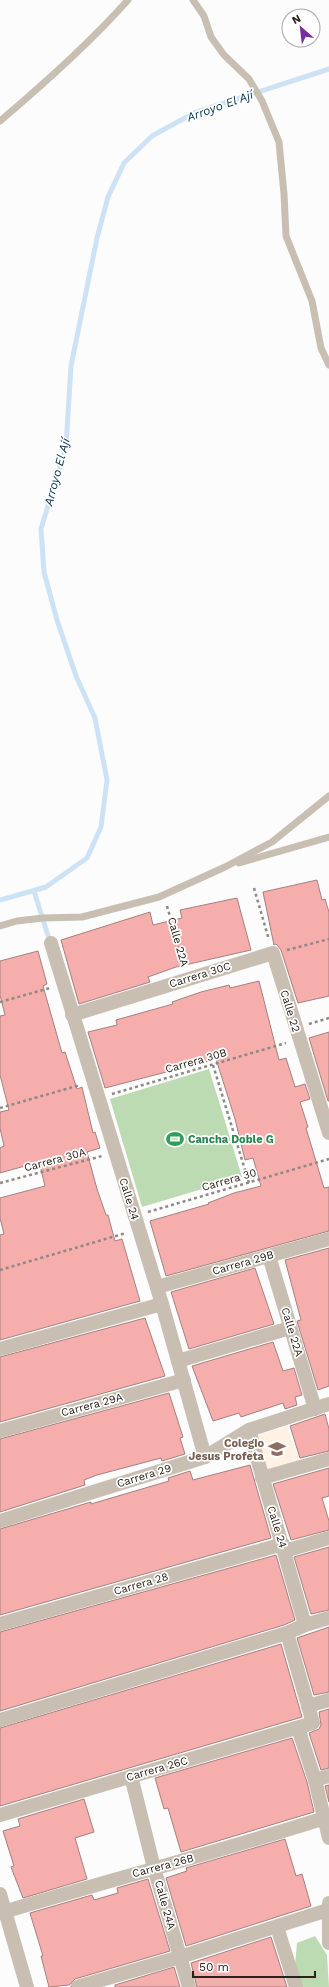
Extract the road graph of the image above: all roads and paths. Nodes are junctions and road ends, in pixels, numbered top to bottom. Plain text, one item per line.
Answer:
1 (128, 0) edge
2 (193, 0) edge
3 (0, 121) edge
4 (329, 365) edge
5 (329, 796) edge
6 (329, 837) edge
7 (225, 867) junction
8 (254, 888) dead end
9 (167, 906) dead end
10 (0, 926) edge
11 (329, 938) edge
12 (51, 942) dead end
13 (273, 953) junction
14 (188, 979) junction
15 (63, 985) junction
16 (0, 1002) edge
17 (72, 1015) junction
18 (299, 1040) junction
19 (213, 1065) junction
20 (92, 1081) junction
21 (98, 1098) junction
22 (0, 1107) edge
23 (329, 1133) edge
24 (115, 1152) junction
25 (329, 1160) edge
26 (0, 1183) edge
27 (249, 1183) junction
28 (136, 1223) junction
29 (329, 1239) edge
30 (269, 1256) junction
31 (0, 1270) edge
32 (157, 1287) junction
33 (162, 1304) junction
34 (290, 1328) junction
35 (0, 1349) edge
36 (178, 1361) junction
37 (184, 1380) junction
38 (329, 1404) edge
39 (315, 1409) junction
40 (249, 1430) junction
41 (0, 1431) edge
42 (205, 1457) junction
43 (329, 1459) edge
44 (262, 1478) junction
45 (0, 1521) edge
46 (329, 1538) edge
47 (284, 1548) junction
48 (329, 1618) edge
49 (0, 1624) edge
50 (305, 1625) junction
51 (287, 1633) junction
52 (329, 1700) edge
53 (308, 1706) junction
54 (0, 1720) edge
55 (298, 1728) junction
56 (131, 1776) junction
57 (329, 1776) edge
58 (315, 1780) junction
59 (0, 1815) edge
60 (325, 1818) junction
61 (329, 1838) edge
62 (154, 1868) junction
63 (0, 1894) edge
64 (329, 1907) edge
65 (2, 1912) edge
66 (276, 1927) junction
67 (329, 1943) edge
68 (180, 1957) junction
69 (27, 1987) edge
70 (76, 1987) edge
71 (189, 1987) edge
72 (296, 1987) edge

1 - 3 lane
2 - 4 lane
5 - 7 lane
6 - 7 lane
7 - 10 lane
8 - 13 path
9 - 14 path, Calle 22A
11 - 13 path
12 - 15 street, Calle 24
13 - 14 street, Carrera 30C
13 - 18 street, Calle 22
14 - 17 street, Carrera 30C
15 - 16 path
15 - 17 street, Calle 24
17 - 20 street, Calle 24
18 - 19 path, Carrera 30B
18 - 23 street, Calle 22
19 - 21 path, Carrera 30B
19 - 27 path
20 - 21 street, Calle 24
20 - 22 path
21 - 24 street, Calle 24
24 - 26 path, Carrera 30A
24 - 28 street, Calle 24
25 - 27 path, Carrera 30
27 - 28 path, Carrera 30
28 - 31 path, Carrera 30
28 - 32 street, Calle 24
29 - 30 street, Carrera 29B
30 - 32 street, Carrera 29B
30 - 34 street, Calle 22A
32 - 33 street, Calle 24
33 - 35 street
33 - 36 street, Calle 24
34 - 36 street
34 - 39 street, Calle 22A
36 - 37 street, Calle 24
37 - 41 street, Carrera 29A
37 - 42 street, Calle 24
38 - 39 street, Carrera 29
39 - 40 street, Carrera 29
40 - 42 street, Carrera 29
40 - 44 street, Calle 24
42 - 45 street, Carrera 29
43 - 44 street
44 - 47 street, Calle 24
46 - 47 street, Carrera 28
47 - 49 street, Carrera 28
47 - 50 street, Calle 24
48 - 50 street
50 - 51 street
51 - 53 street
51 - 54 street
52 - 53 street
53 - 55 street, Carrera 26C
55 - 56 street, Carrera 26C
55 - 58 street
56 - 59 street, Carrera 26C
56 - 62 street, Calle 24A
57 - 58 street
58 - 60 street
60 - 61 street
60 - 62 street, Carrera 26B
62 - 65 street, Carrera 26B
62 - 68 street, Calle 24A
63 - 65 street
64 - 66 street
64 - 67 street
65 - 69 street
66 - 68 street
66 - 72 street
68 - 70 street
68 - 71 street, Calle 24A

